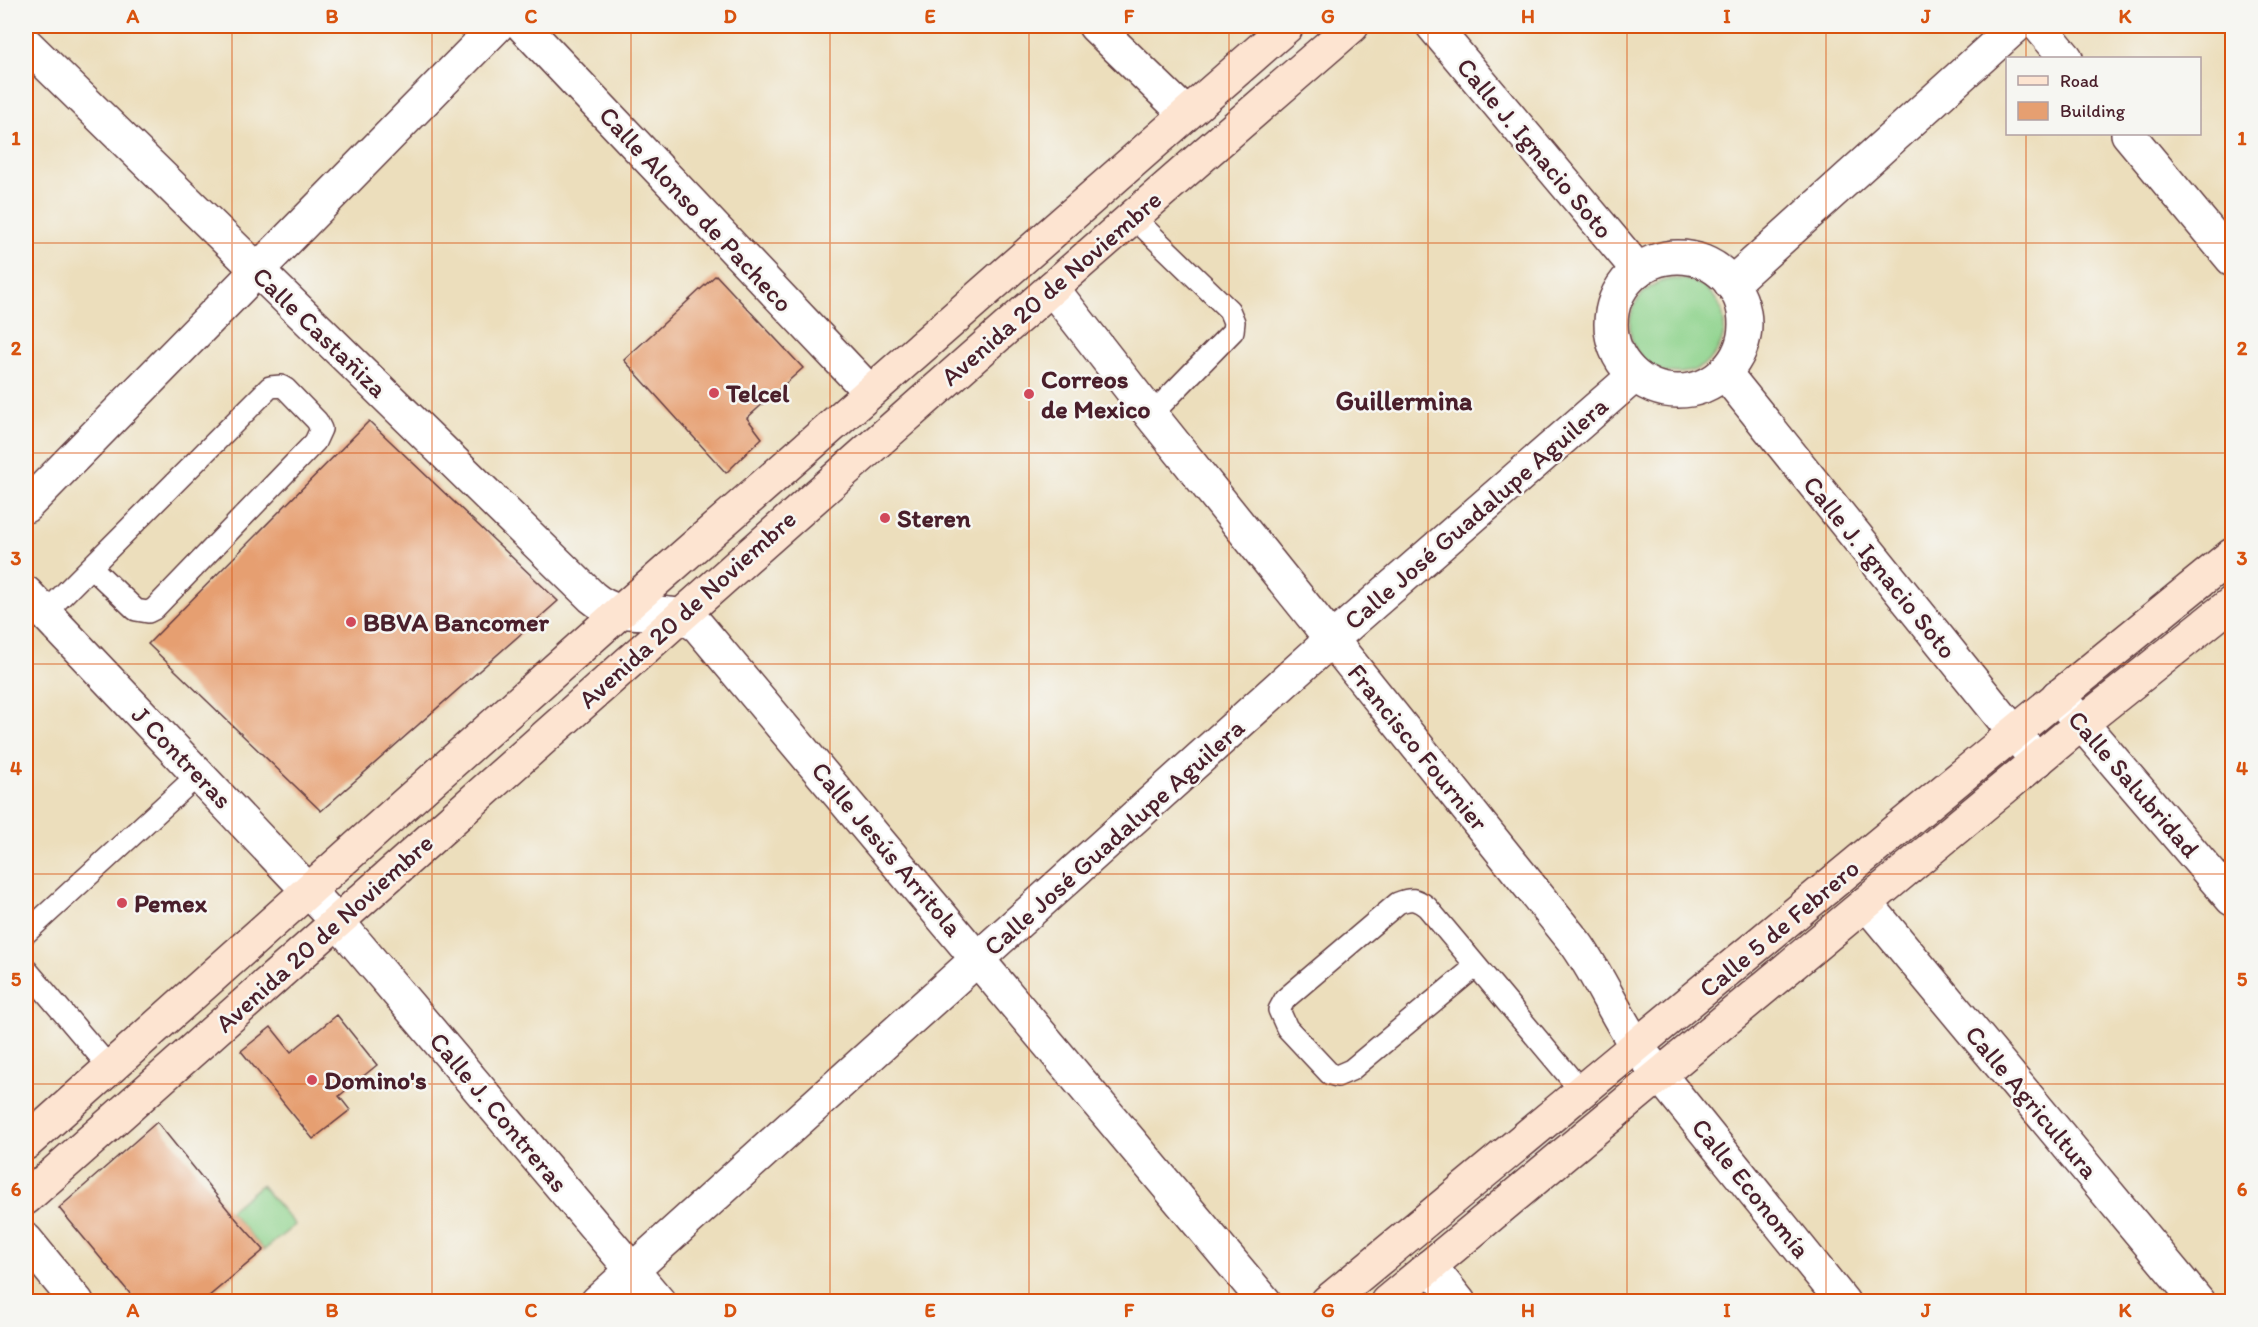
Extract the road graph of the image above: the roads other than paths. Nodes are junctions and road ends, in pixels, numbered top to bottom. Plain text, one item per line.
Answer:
1 (497, 26) edge
2 (523, 26) edge
3 (1095, 26) edge
4 (1287, 26) edge
5 (1352, 26) edge
6 (1433, 26) edge
7 (2016, 26) edge
8 (2039, 26) edge
9 (26, 44) edge
10 (2065, 57) edge
11 (1186, 114) junction
12 (2129, 135) edge
13 (1133, 217) junction
14 (2232, 259) edge
15 (1638, 270) junction
16 (258, 271) junction
17 (1731, 284) junction
18 (1052, 288) junction
19 (1724, 372) junction
20 (1634, 376) junction
21 (870, 392) junction
22 (1151, 415) junction
23 (26, 506) edge
24 (2232, 555) edge
25 (91, 567) junction
26 (35, 603) edge
27 (2232, 603) edge
28 (620, 612) junction
29 (679, 615) junction
30 (1331, 640) junction
31 (2058, 696) junction
32 (2082, 723) junction
33 (2013, 732) junction
34 (2037, 761) junction
35 (199, 774) junction
36 (310, 891) junction
37 (2232, 899) edge
38 (1866, 903) junction
39 (338, 922) junction
40 (26, 933) edge
41 (979, 959) junction
42 (1476, 966) junction
43 (26, 969) edge
44 (1636, 1047) junction
45 (110, 1068) junction
46 (1658, 1075) junction
47 (1582, 1092) junction
48 (26, 1143) edge
49 (26, 1198) edge
50 (26, 1240) edge
51 (1430, 1266) junction
52 (633, 1270) junction
53 (77, 1302) edge
54 (597, 1302) edge
55 (659, 1302) edge
56 (1265, 1302) edge
57 (1327, 1302) edge
58 (1388, 1302) edge
59 (1459, 1302) edge
60 (1843, 1302) edge
61 (2198, 1302) edge

1 - 16 street
2 - 21 street, Calle Alonso de Pacheco
3 - 11 street
4 - 11 main road, Avenida 20 de Noviembre
5 - 13 main road, Avenida 20 de Noviembre
6 - 15 street, Calle J. Ignacio Soto
7 - 17 street
8 - 10 street
9 - 16 street, Calle Castañiza
11 - 21 main road, Avenida 20 de Noviembre
12 - 14 street
13 - 18 main road, Avenida 20 de Noviembre
13 - 22 lane
15 - 17 street
15 - 20 street
16 - 23 street
16 - 28 street, Calle Castañiza
17 - 19 street
18 - 22 street, Francisco Fournier
18 - 29 main road, Avenida 20 de Noviembre
19 - 20 street
19 - 33 street, Calle J. Ignacio Soto
20 - 30 street, Calle José Guadalupe Aguilera
21 - 28 main road, Avenida 20 de Noviembre
22 - 30 street, Francisco Fournier
24 - 31 main road, Calle 5 de Febrero
25 - 25 lane
25 - 26 lane
26 - 35 street, J Contreras
27 - 32 main road, Calle 5 de Febrero
28 - 29 street
28 - 36 main road, Avenida 20 de Noviembre
29 - 39 main road, Avenida 20 de Noviembre
29 - 41 street, Calle Jesús Arritola
30 - 41 street, Calle José Guadalupe Aguilera
30 - 44 street, Francisco Fournier
31 - 32 street, Calle Salubridad
31 - 33 main road, Calle 5 de Febrero
32 - 34 main road, Calle 5 de Febrero
32 - 37 street, Calle Salubridad
33 - 34 street, Calle J. Ignacio Soto
33 - 44 main road, Calle 5 de Febrero
34 - 38 main road, Calle 5 de Febrero
35 - 36 street, J Contreras
35 - 40 lane
36 - 39 street, J Contreras
36 - 45 main road, Avenida 20 de Noviembre
38 - 46 main road, Calle 5 de Febrero
38 - 61 street, Calle Agricultura
39 - 49 main road, Avenida 20 de Noviembre
39 - 52 street, Calle J. Contreras
41 - 52 street, Calle José Guadalupe Aguilera
41 - 56 street, Calle Jesús Arritola
42 - 42 lane
42 - 47 lane
43 - 45 lane
44 - 46 street, Francisco Fournier
44 - 47 main road, Calle 5 de Febrero
45 - 48 main road, Avenida 20 de Noviembre
46 - 51 main road, Calle 5 de Febrero
46 - 60 street, Calle Economía
47 - 57 main road, Calle 5 de Febrero
50 - 53 street
51 - 58 main road, Calle 5 de Febrero
51 - 59 street
52 - 54 street, Calle José Guadalupe Aguilera
52 - 55 street, Calle J. Contreras

